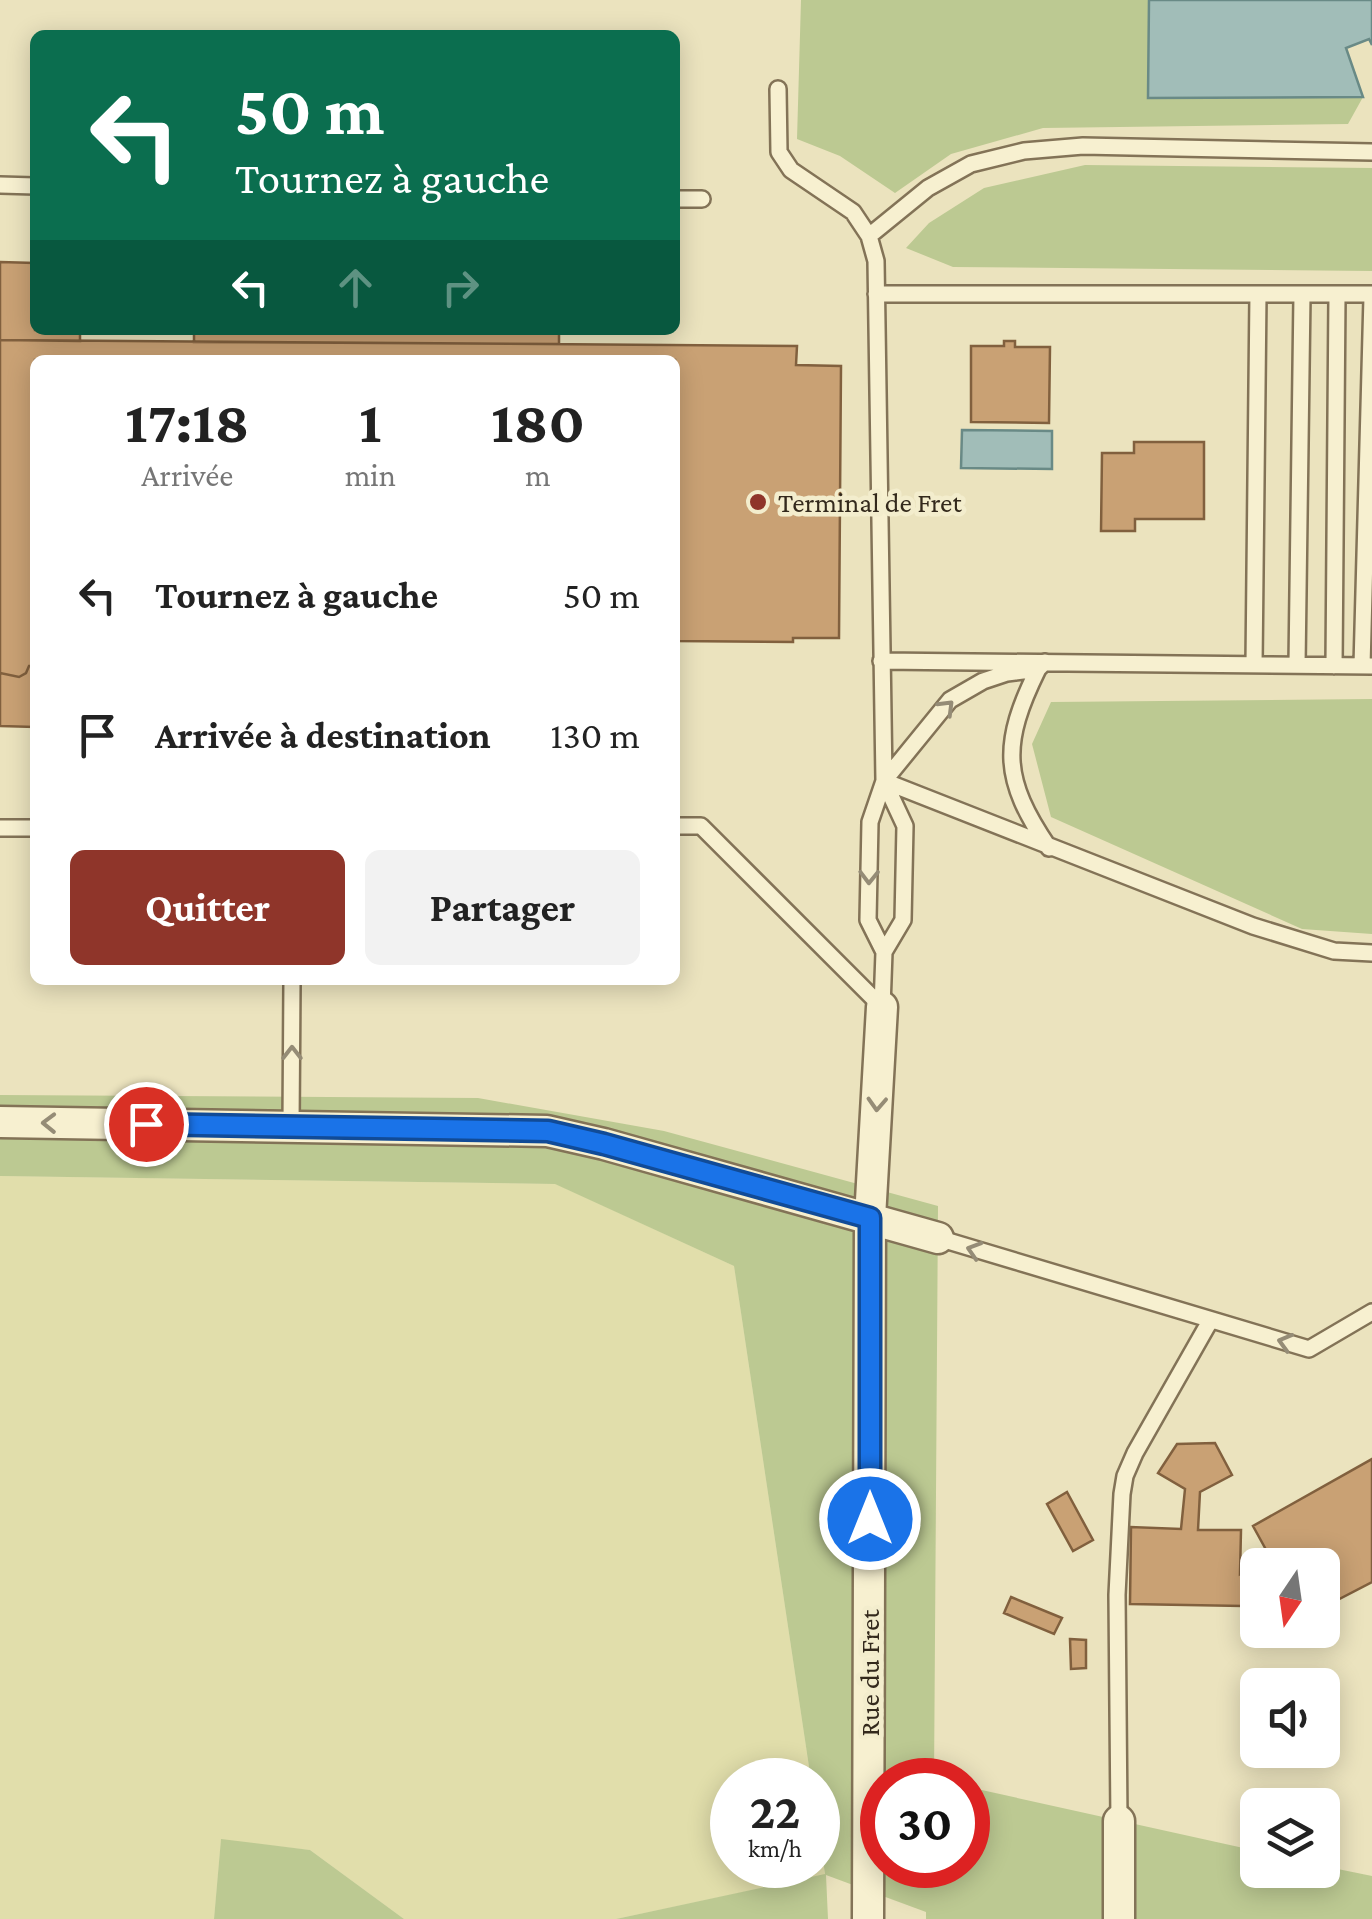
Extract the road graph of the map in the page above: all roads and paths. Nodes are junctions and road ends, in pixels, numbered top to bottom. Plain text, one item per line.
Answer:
1 (778, 89) dead end
2 (1372, 152) edge
3 (0, 185) edge
4 (30, 186) edge
5 (680, 199) edge
6 (702, 199) dead end
7 (868, 236) junction
8 (876, 294) junction
9 (1258, 294) junction
10 (1302, 295) junction
11 (1337, 295) junction
12 (1372, 296) edge
13 (882, 661) junction
14 (1042, 665) junction
15 (1254, 665) junction
16 (1297, 665) junction
17 (1334, 666) junction
18 (1367, 666) edge
19 (884, 782) junction
20 (680, 826) edge
21 (0, 828) edge
22 (30, 828) edge
23 (1048, 848) junction
24 (884, 952) junction
25 (1372, 953) edge
26 (292, 985) edge
27 (882, 1007) junction
28 (0, 1122) edge
29 (291, 1126) junction
30 (870, 1218) junction
31 (938, 1238) joint
32 (1372, 1312) edge
33 (1210, 1321) junction
34 (1119, 1821) joint
35 (868, 1919) edge
36 (1119, 1919) edge

1 - 7 lane
2 - 7 lane
3 - 4 lane
5 - 6 lane
7 - 8 lane
8 - 9 lane
8 - 13 lane
9 - 10 lane
9 - 15 lane
10 - 11 lane
10 - 16 lane
11 - 12 lane
11 - 17 lane
12 - 18 lane
13 - 14 lane
13 - 19 lane
14 - 15 lane
19 -> 14 lane
14 - 23 lane
15 - 16 lane
16 - 17 lane
17 - 18 lane
19 - 23 lane
19 -> 24 lane
19 - 24 lane
20 - 27 lane
21 - 22 lane
23 - 25 lane
24 - 27 lane
29 -> 26 lane
27 -> 30 street, Rue du Fret
29 -> 28 street
29 - 30 street
30 - 31 street
30 - 35 street, Rue du Fret
33 -> 31 lane
32 -> 33 lane
33 - 34 lane
34 - 36 street

